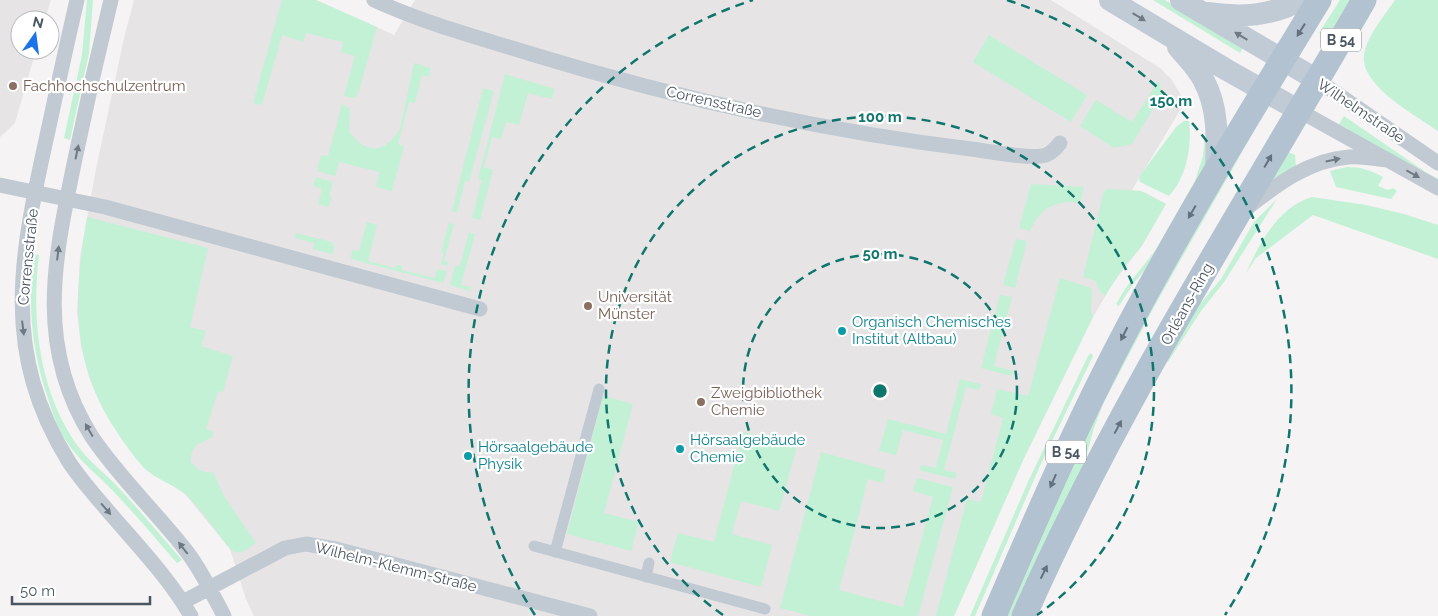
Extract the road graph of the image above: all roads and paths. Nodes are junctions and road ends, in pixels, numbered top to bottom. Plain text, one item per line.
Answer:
1 (77, 0) edge
2 (111, 0) edge
3 (374, 0) edge
4 (1110, 0) edge
5 (1302, 0) edge
6 (1319, 0) edge
7 (1364, 0) edge
8 (1190, 6) edge
9 (1168, 34) junction
10 (1282, 60) junction
11 (1317, 80) junction
12 (1263, 91) junction
13 (1298, 110) junction
14 (1060, 143) dead end
15 (1388, 160) junction
16 (1438, 163) edge
17 (1216, 170) junction
18 (0, 185) edge
19 (1438, 188) edge
20 (35, 193) junction
21 (67, 200) junction
22 (1235, 218) junction
23 (480, 309) dead end
24 (599, 389) dead end
25 (534, 546) dead end
26 (555, 552) junction
27 (650, 563) dead end
28 (646, 577) junction
29 (210, 589) junction
30 (183, 602) junction
31 (765, 609) dead end
32 (191, 616) edge
33 (224, 616) edge
34 (590, 616) edge
35 (994, 616) edge
36 (1024, 616) edge

1 - 20 street, Corrensstraße
21 -> 2 street, Corrensstraße
3 - 14 street, Corrensstraße
4 -> 9 main road
5 - 8 main road
6 -> 10 main road, B 54
7 - 11 main road, Orléans-Ring / B 54
10 -> 8 main road, Wilhelmstraße
9 - 12 main road
9 - 17 main road
10 - 11 main road, Wilhelmstraße
10 - 12 main road, B 54
11 - 13 main road, Orléans-Ring / B 54
11 - 16 street, Wilhelmstraße
12 - 13 main road
12 - 17 main road, B 54
13 - 15 street, Wilhelmstraße
22 -> 13 main road, Orléans-Ring / B 54
15 -> 19 street, Wilhelmstraße
22 -> 15 street, Wilhelmstraße
17 -> 35 main road, B 54
18 - 20 street
20 - 21 street
20 -> 30 street, Corrensstraße
21 - 23 street
29 -> 21 street, Corrensstraße
36 -> 22 main road, Orléans-Ring / B 54
24 - 26 street
25 - 26 street
26 - 28 street
27 - 28 street
28 - 31 street
29 - 30 street, Wilhelm-Klemm-Straße
29 - 33 street, Corrensstraße
29 - 34 street, Wilhelm-Klemm-Straße
30 - 32 street, Corrensstraße

